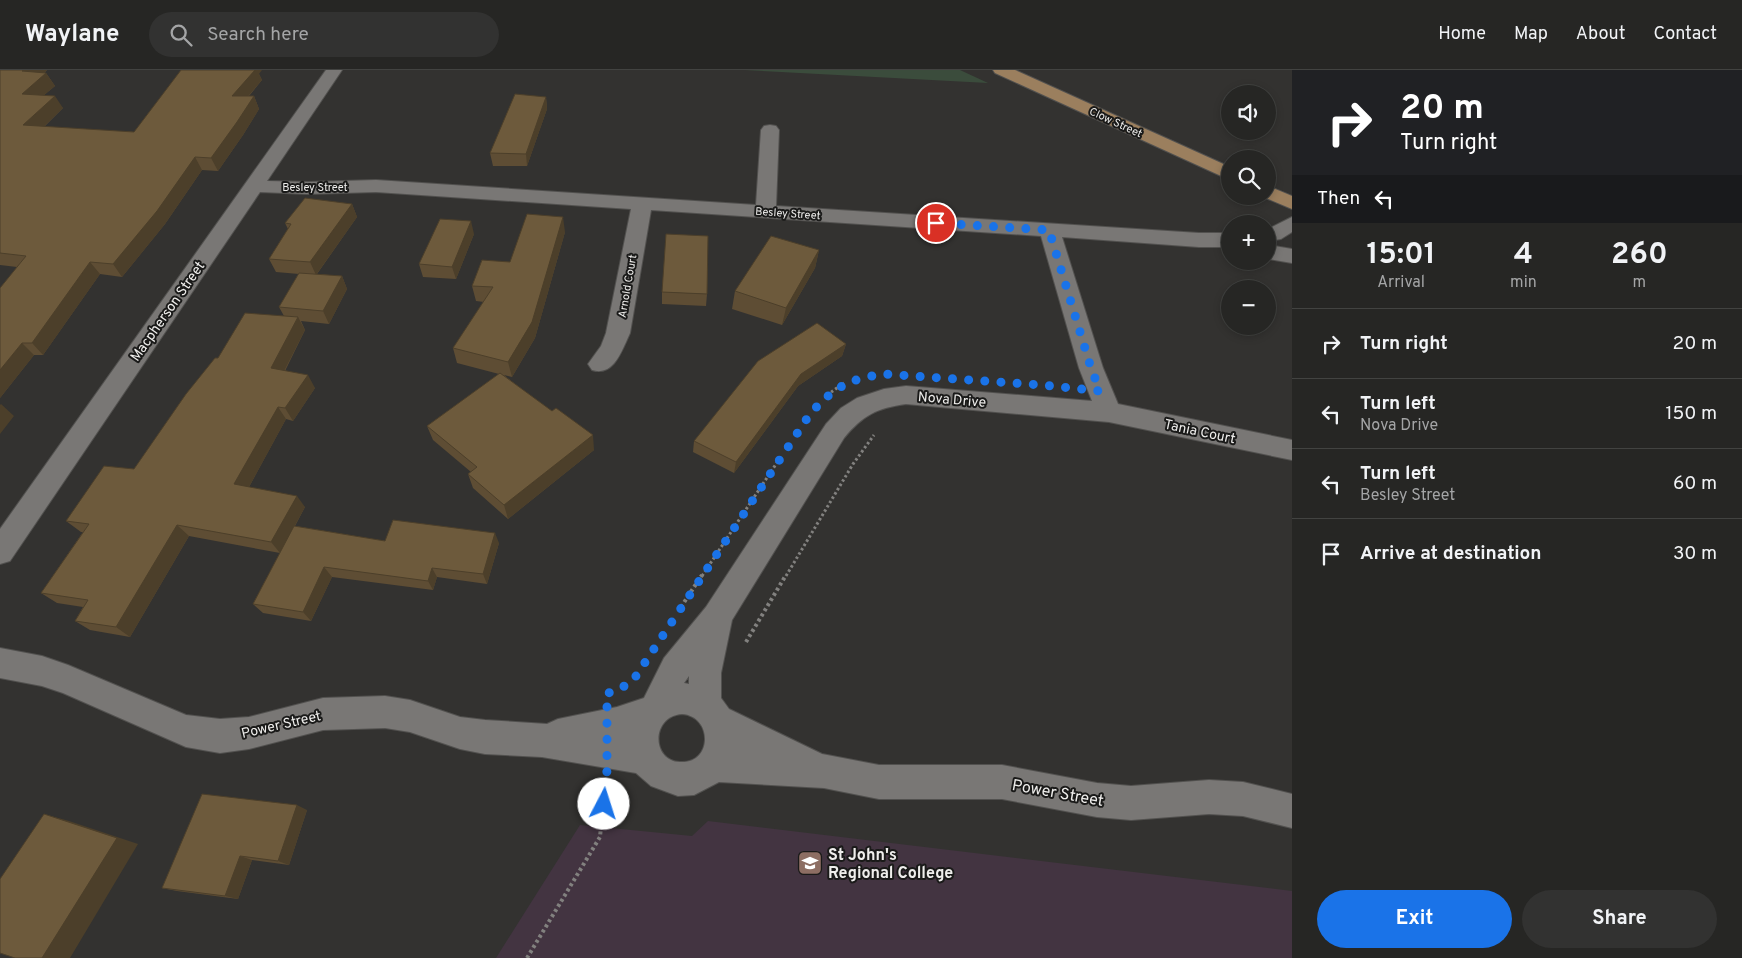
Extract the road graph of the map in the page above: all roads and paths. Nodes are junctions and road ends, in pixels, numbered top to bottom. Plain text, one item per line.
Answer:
1 (334, 70) edge
2 (1001, 70) edge
3 (770, 130) dead end
4 (267, 168) junction
5 (1221, 170) edge
6 (254, 186) junction
7 (376, 186) junction
8 (1276, 196) edge
9 (642, 203) junction
10 (1292, 203) edge
11 (766, 212) junction
12 (1292, 222) edge
13 (1049, 230) junction
14 (1276, 233) edge
15 (1199, 240) junction
16 (1221, 240) edge
17 (1221, 244) edge
18 (1276, 253) edge
19 (1292, 256) edge
20 (600, 364) dead end
21 (850, 381) dead end
22 (825, 398) dead end
23 (1108, 412) junction
24 (877, 432) dead end
25 (1292, 450) edge
26 (783, 455) dead end
27 (0, 552) edge
28 (681, 608) dead end
29 (717, 617) junction
30 (743, 648) dead end
31 (0, 663) edge
32 (654, 709) junction
33 (711, 713) junction
34 (542, 740) junction
35 (607, 750) junction
36 (647, 758) junction
37 (714, 765) junction
38 (824, 771) junction
39 (1292, 811) edge
40 (527, 958) edge

1 - 4 street, Macpherson Street
2 - 5 main road, Clow Street
3 - 11 street
4 - 6 street, Macpherson Street
4 - 7 street, Besley Street
6 - 7 street, Besley Street
6 - 27 street, Macpherson Street
7 - 9 street, Besley Street
8 - 10 main road
9 - 11 street, Besley Street
9 - 20 street, Arnold Court
11 - 13 street, Besley Street
12 - 14 street
13 - 15 street, Besley Street
13 - 23 street
15 - 16 street, Besley Street
15 - 17 street, Besley Street
18 - 19 street
21 - 22 path
23 - 25 street, Tania Court
23 - 29 street, Nova Drive
24 - 30 path
26 - 28 path
29 - 32 street, Nova Drive
29 - 33 street, Nova Drive
31 - 34 street, Power Street
32 - 33 street
32 - 34 street, Power Street
32 - 36 street
33 - 37 street
33 - 38 street, Power Street
34 - 35 street, Power Street
35 - 36 street, Power Street
35 - 40 path
36 - 37 street
37 - 38 street, Power Street
38 - 39 street, Power Street

